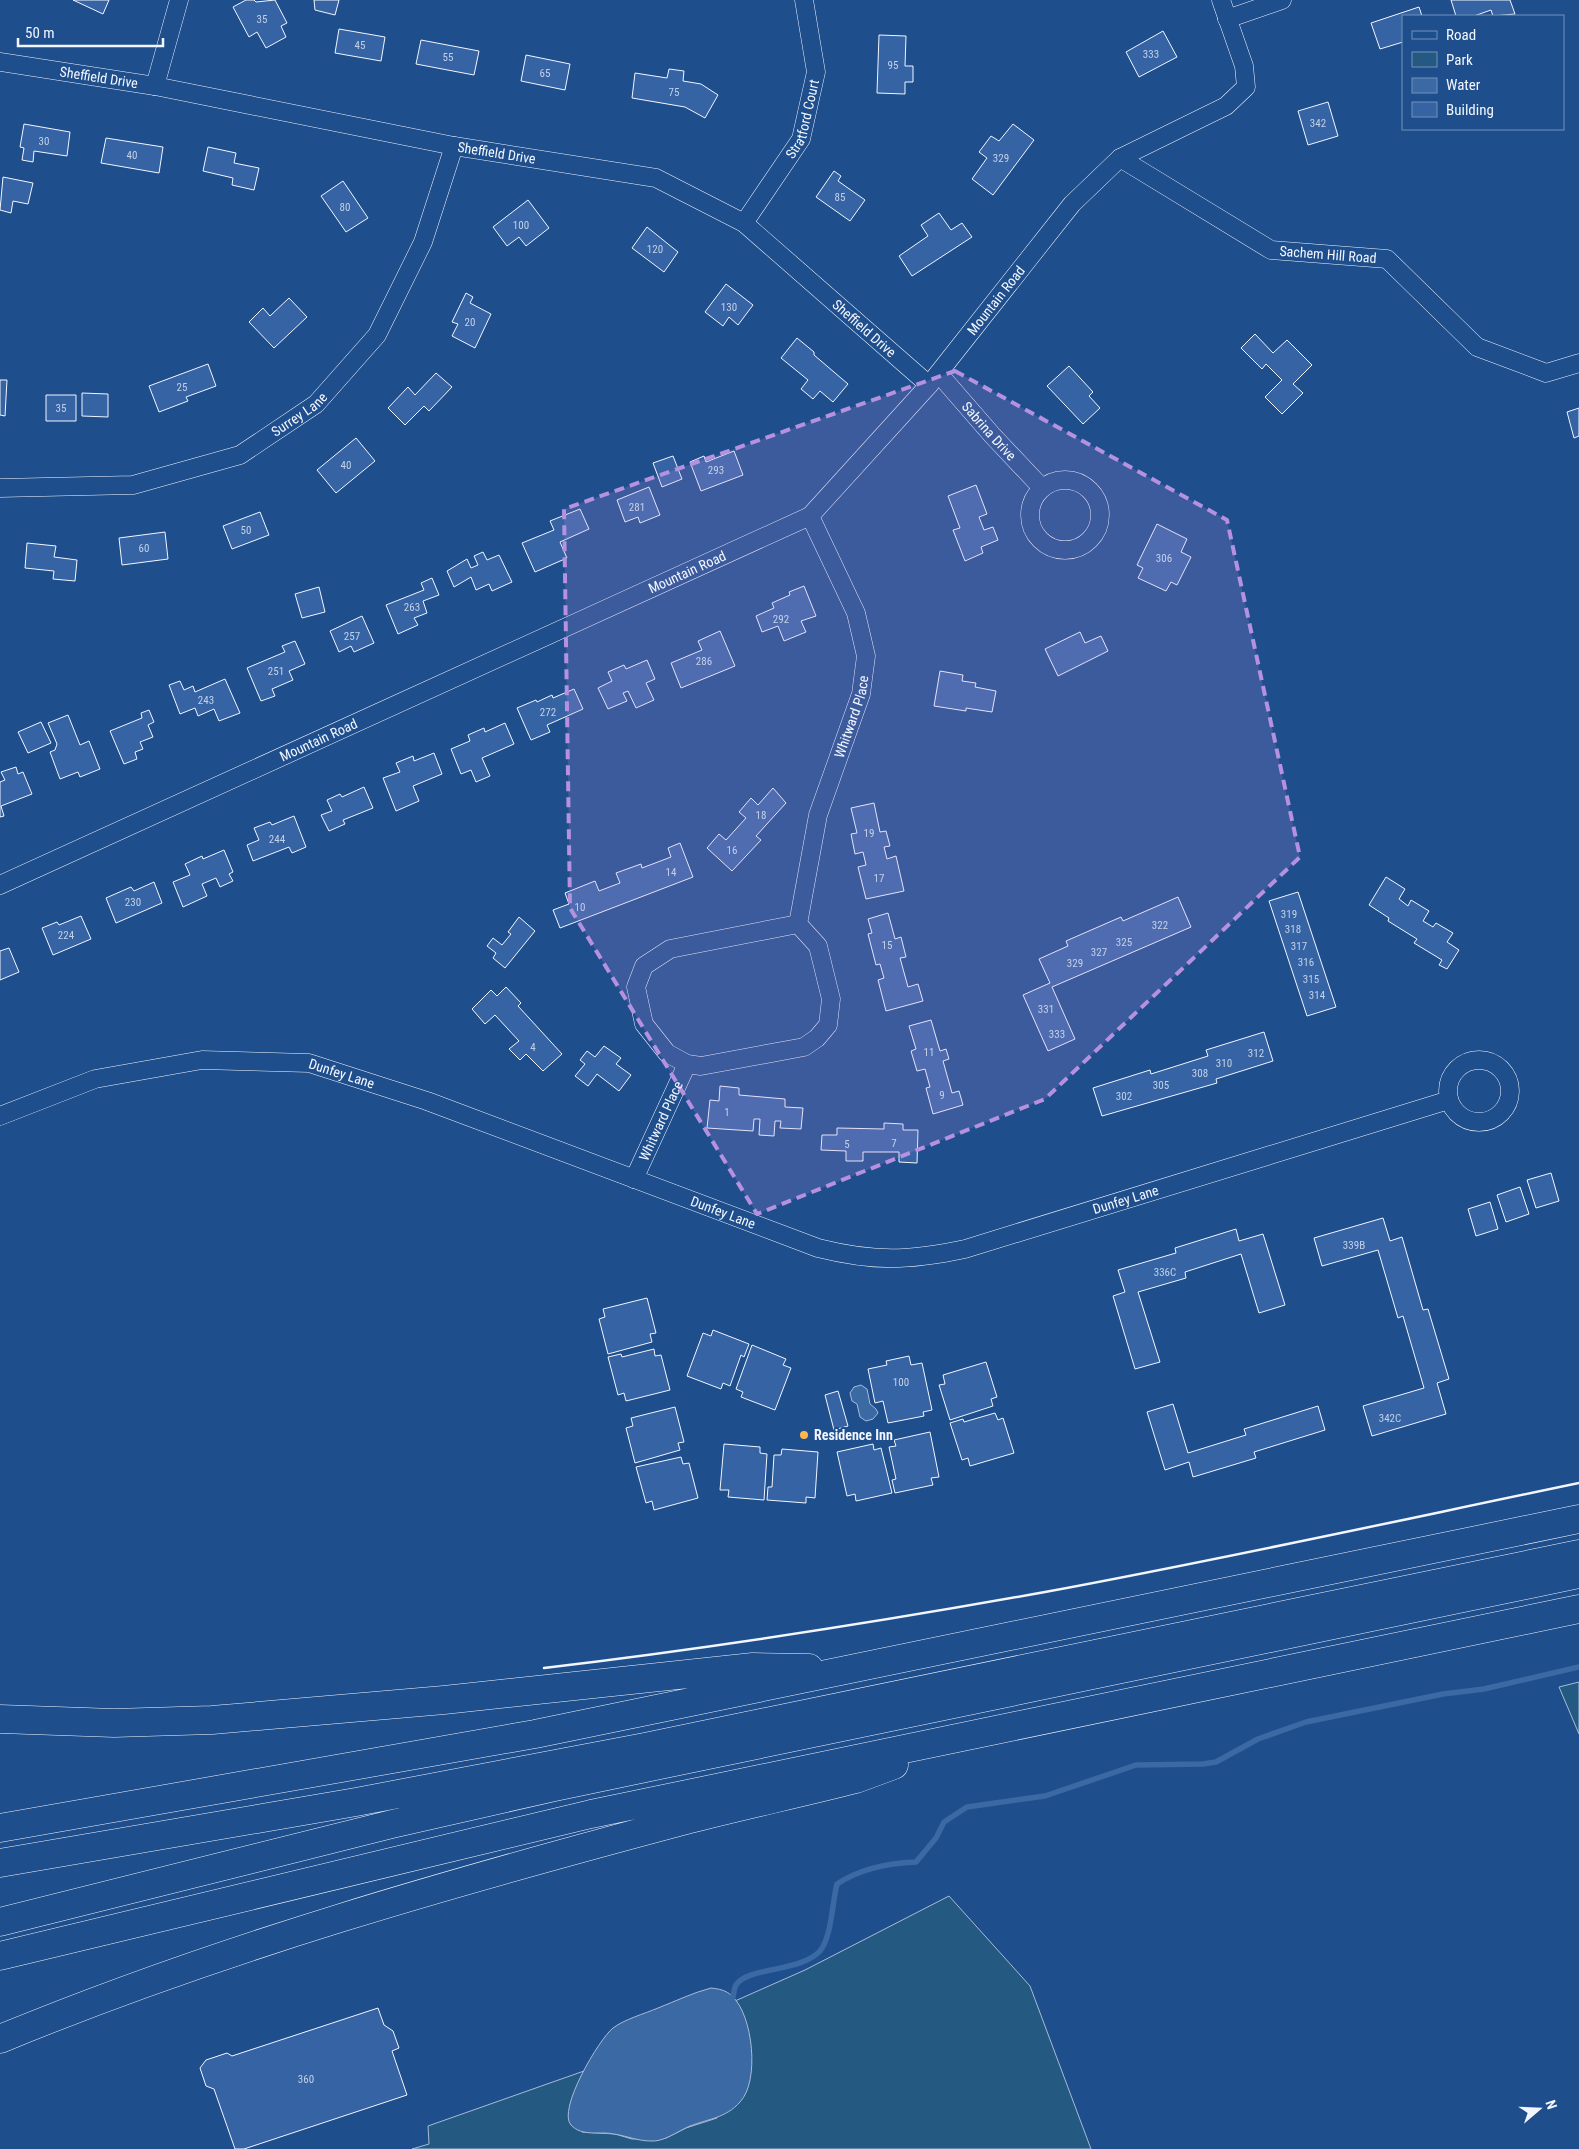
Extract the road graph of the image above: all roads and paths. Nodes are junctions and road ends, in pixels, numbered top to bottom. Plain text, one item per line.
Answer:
1 (180, 0) edge
2 (804, 0) edge
3 (1221, 0) edge
4 (1282, 0) edge
5 (1227, 19) junction
6 (0, 62) edge
7 (155, 86) junction
8 (454, 146) junction
9 (1120, 158) junction
10 (744, 223) junction
11 (1579, 363) edge
12 (934, 379) junction
13 (0, 488) edge
14 (1042, 488) junction
15 (810, 516) junction
16 (0, 885) edge
17 (798, 924) junction
18 (687, 1064) junction
19 (1449, 1100) dead end
20 (0, 1116) edge
21 (634, 1178) junction
22 (1579, 1519) edge
23 (1579, 1554) edge
24 (1579, 1574) edge
25 (1579, 1609) edge
26 (840, 1672) junction
27 (0, 1719) edge
28 (936, 1742) junction
29 (0, 1828) edge
30 (0, 1863) edge
31 (0, 1922) edge
32 (0, 1956) edge
33 (0, 2039) edge

1 - 7 street
2 - 10 street, Stratford Court
3 - 5 street
4 - 5 street
5 - 9 street, Mountain Road
6 - 7 street, Sheffield Drive
7 - 8 street, Sheffield Drive
8 - 10 street, Sheffield Drive
8 - 13 street, Surrey Lane
9 - 11 street, Sachem Hill Road
9 - 12 street, Mountain Road
10 - 12 street, Sheffield Drive
12 - 14 street, Sabrina Drive
12 - 15 street, Mountain Road
14 - 14 street
15 - 16 street, Mountain Road
15 - 17 street, Whitward Place
17 - 18 street, Whitward Place
17 - 18 street, Whitward Place
18 - 21 street, Whitward Place
19 - 21 street, Dunfey Lane
20 - 21 street, Dunfey Lane
22 - 26 highway
23 - 30 highway
24 - 31 highway
25 - 28 highway
26 - 27 highway
26 - 29 highway
28 - 32 highway
28 - 33 highway

